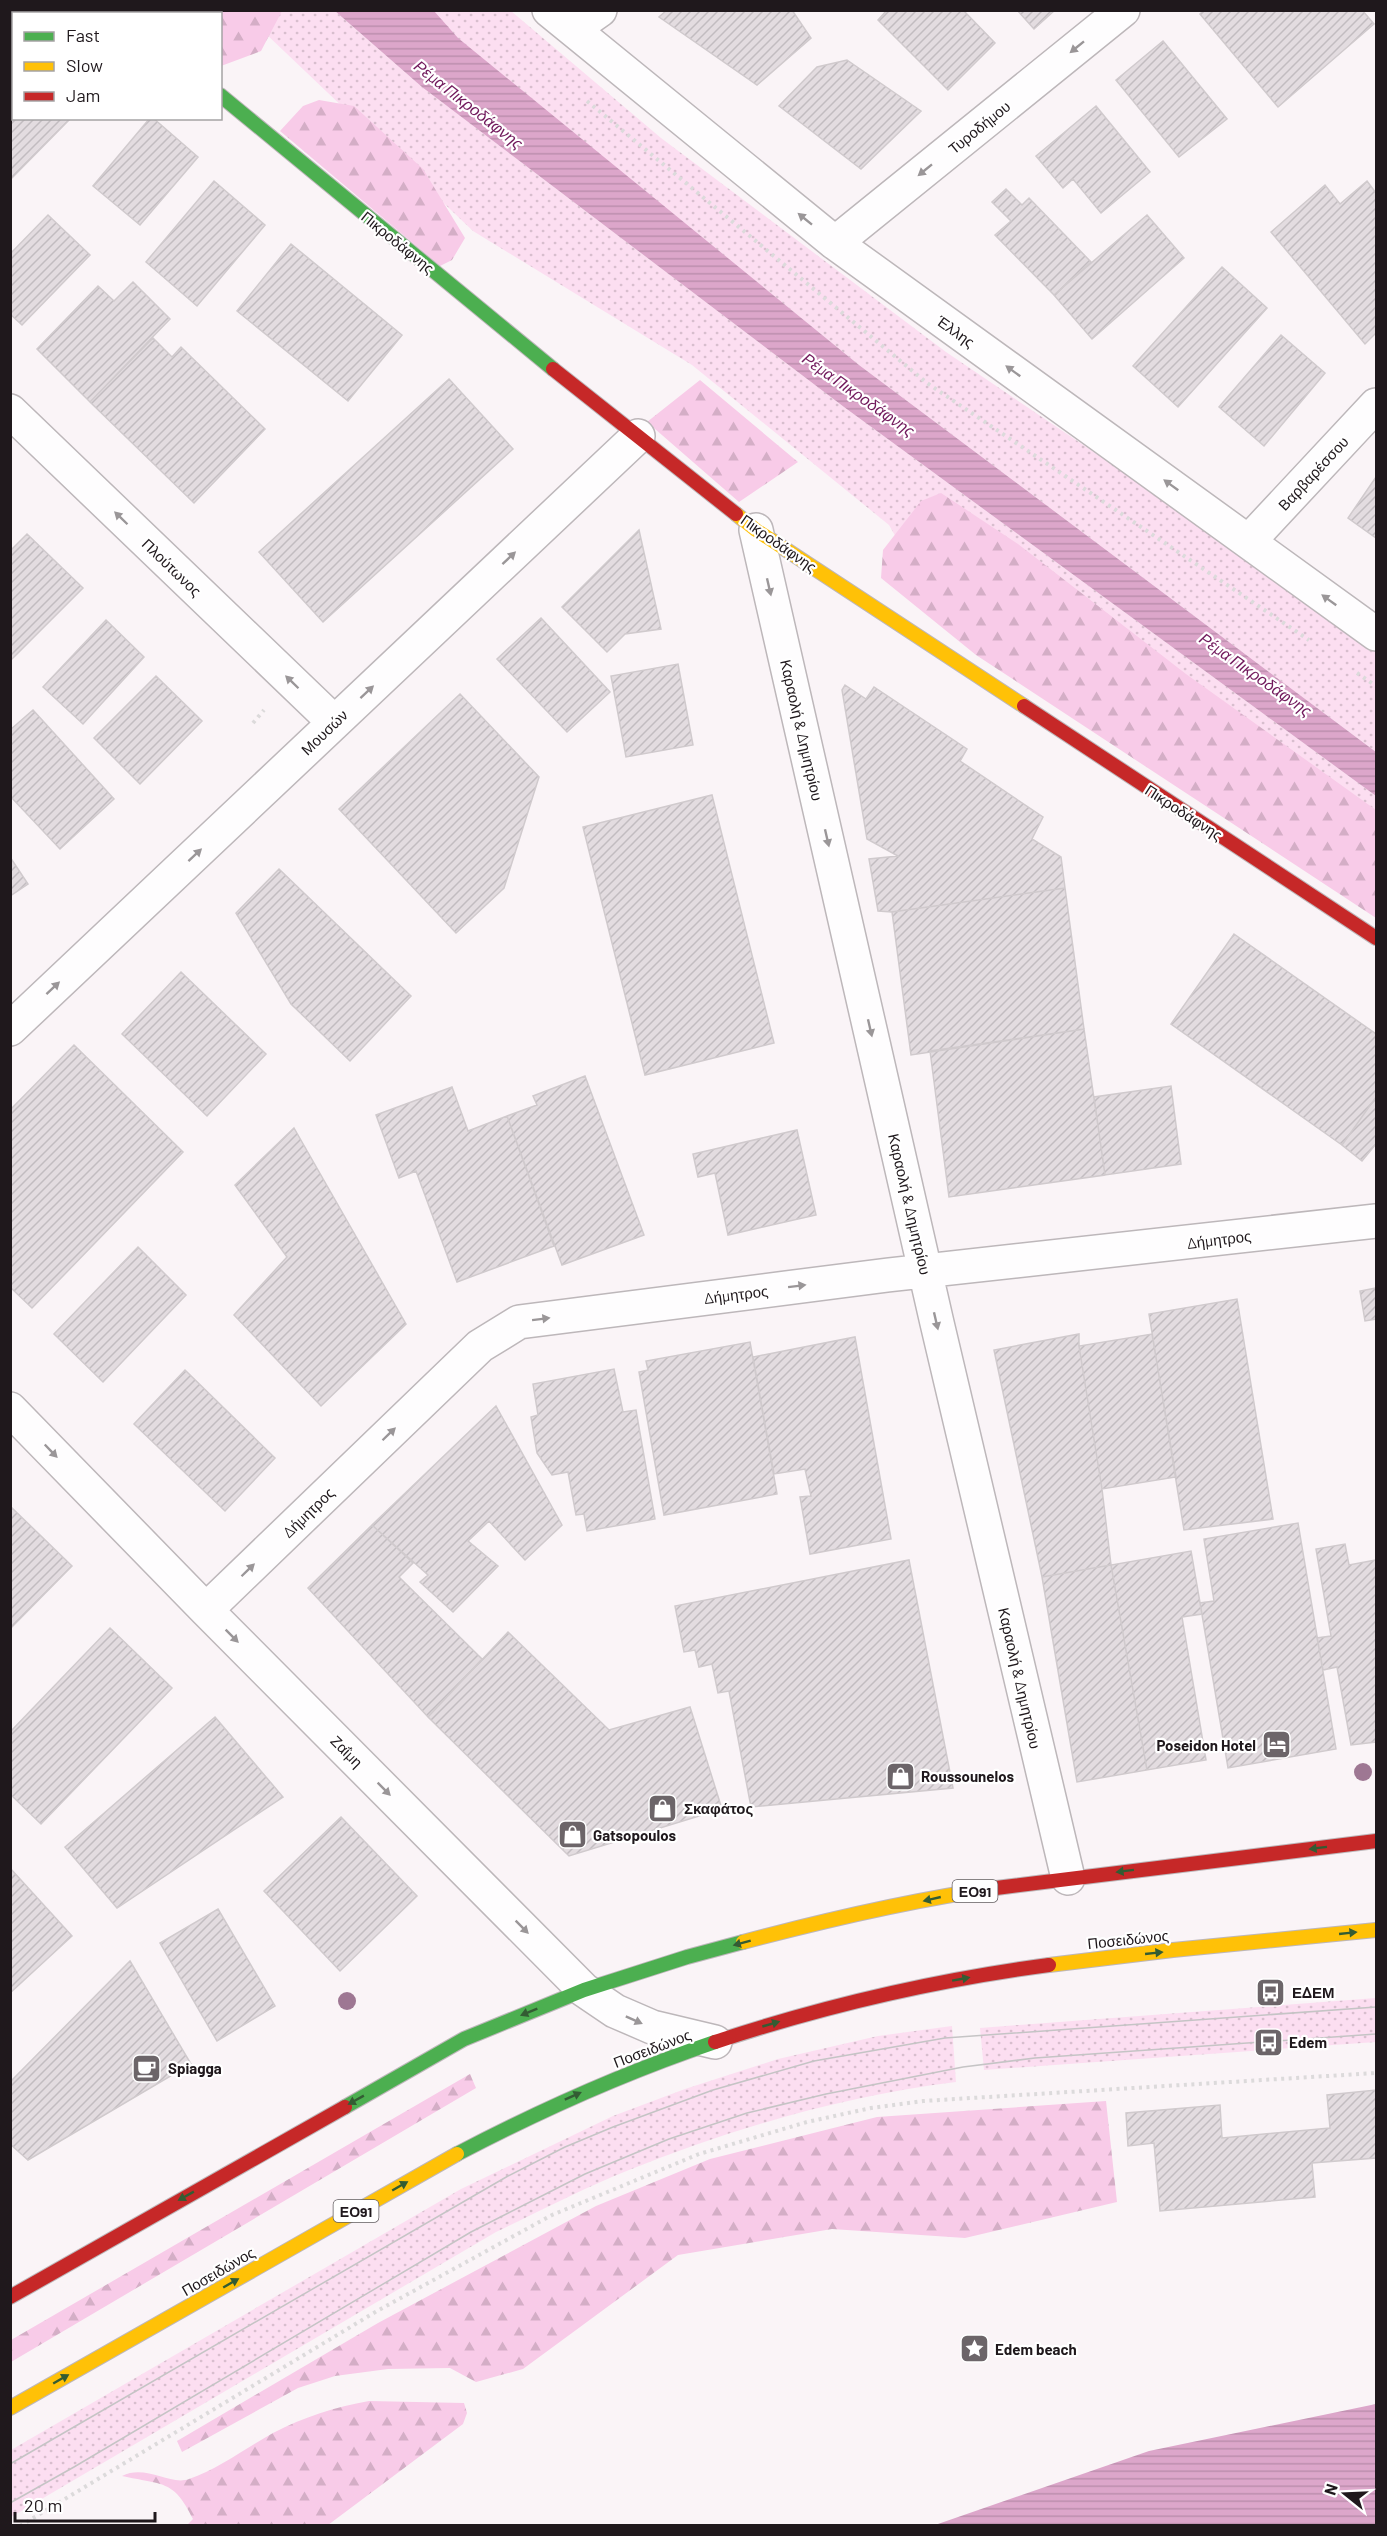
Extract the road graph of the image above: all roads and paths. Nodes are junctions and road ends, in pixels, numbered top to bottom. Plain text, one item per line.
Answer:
1 (600, 10) edge
2 (1123, 10) edge
3 (561, 20) edge
4 (222, 98) edge
5 (587, 101) dead end
6 (835, 243) junction
7 (1377, 405) edge
8 (10, 411) edge
9 (638, 436) junction
10 (756, 530) junction
11 (1249, 542) junction
12 (1377, 634) edge
13 (1318, 646) dead end
14 (1347, 666) dead end
15 (1377, 686) edge
16 (334, 722) junction
17 (1377, 939) edge
18 (10, 1029) edge
19 (1377, 1221) edge
20 (926, 1272) junction
21 (10, 1409) edge
22 (206, 1610) junction
23 (1377, 1841) edge
24 (1068, 1878) junction
25 (1377, 1930) edge
26 (584, 1990) junction
27 (715, 2042) junction
28 (1377, 2073) edge
29 (14, 2289) edge
30 (10, 2408) edge
31 (20, 2526) edge

1 - 3 street
2 -> 6 street, Τυροδήμου
6 -> 3 street, Έλλης
4 - 9 main road, Πικροδάφνης
5 - 13 path
11 -> 6 street, Έλλης
7 - 11 street, Βαρβαρέσσου
16 -> 8 street, Πλούτωνος
9 - 10 main road, Πικροδάφνης
16 -> 9 street, Μουσών
10 - 17 main road, Πικροδάφνης
10 -> 20 street, Καραολή & Δημητρίου
12 -> 11 street, Έλλης
14 - 15 path
18 -> 16 street, Μουσών
19 - 20 street, Δήμητρος
22 -> 20 street, Δήμητρος
20 -> 24 street, Καραολή & Δημητρίου
21 -> 22 street, Ζαΐμη
22 -> 26 street, Ζαΐμη
23 -> 24 main road, ΕΟ91
24 -> 26 main road, ΕΟ91
27 -> 25 main road, Ποσειδώνος / ΕΟ91
26 -> 27 street, Ζαΐμη
26 -> 29 main road, ΕΟ91
30 -> 27 main road, Ποσειδώνος / ΕΟ91
28 - 31 path

